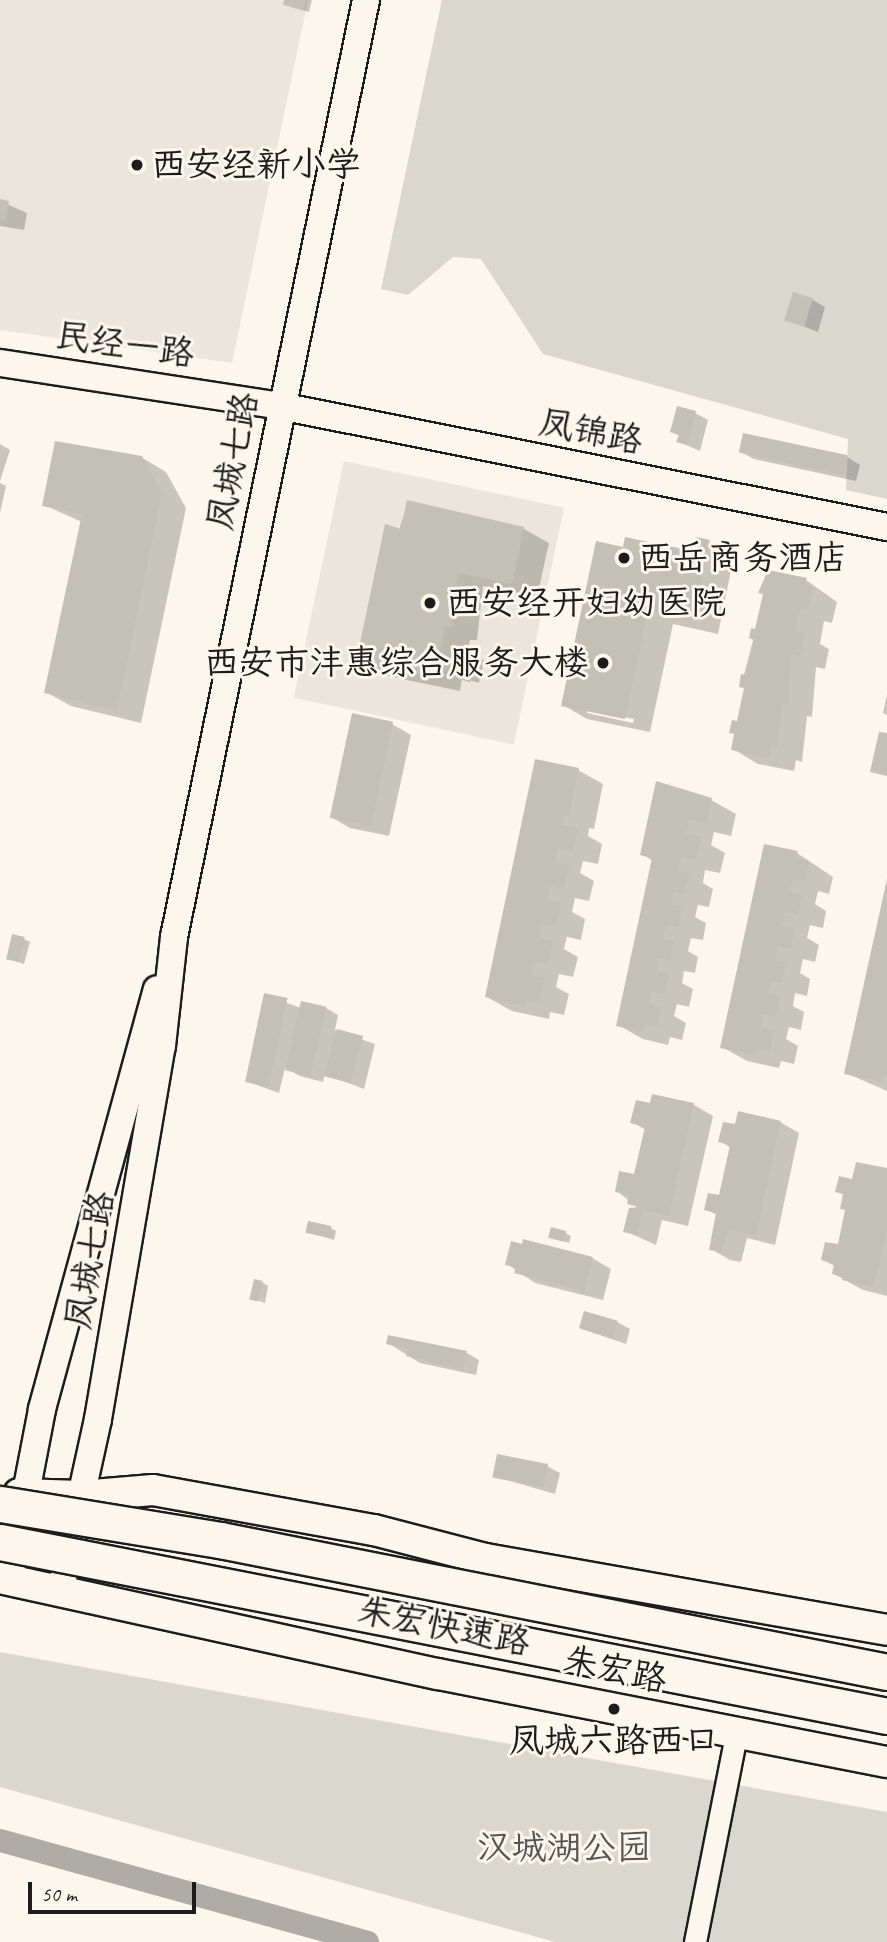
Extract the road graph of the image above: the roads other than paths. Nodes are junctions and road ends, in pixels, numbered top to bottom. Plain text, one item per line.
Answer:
1 (366, 0) edge
2 (0, 363) edge
3 (280, 406) junction
4 (887, 527) edge
5 (174, 937) junction
6 (9, 1496) edge
7 (81, 1496) junction
8 (0, 1542) edge
9 (4, 1579) edge
10 (60, 1592) junction
11 (887, 1630) edge
12 (887, 1672) edge
13 (887, 1716) edge
14 (736, 1734) junction
15 (887, 1762) edge
16 (695, 1942) edge

1 - 3 street, 凤城七路
2 - 3 street, 民经一路
3 - 4 street, 凤锦路
3 - 5 street, 凤城七路
5 - 6 street, 凤城七路
5 - 7 street, 凤城七路
6 - 7 main road
6 - 9 street, 凤城七路
6 - 12 highway, 朱宏快速路, bridge
7 - 10 street, 凤城七路
7 - 11 main road
8 - 13 highway, 朱宏快速路, bridge
9 - 10 main road, 朱宏路
10 - 14 main road, 朱宏路
14 - 15 main road, 朱宏路
14 - 16 street

